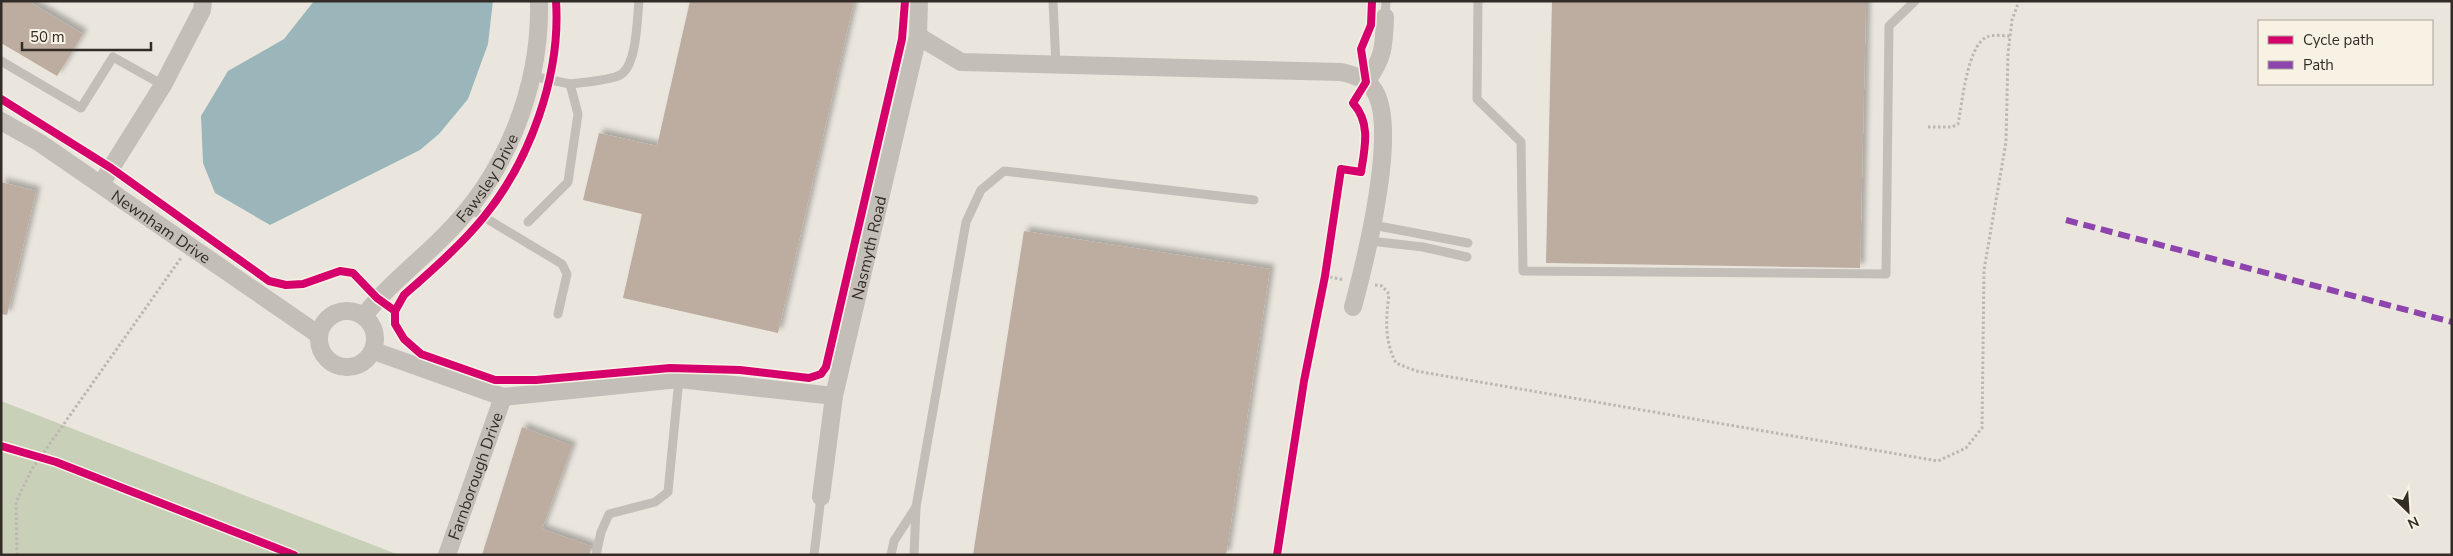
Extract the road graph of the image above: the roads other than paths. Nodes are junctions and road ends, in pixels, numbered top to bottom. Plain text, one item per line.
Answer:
1 (203, 1) edge
2 (539, 1) edge
3 (639, 1) edge
4 (919, 1) edge
5 (1052, 1) edge
6 (1478, 1) edge
7 (1915, 1) edge
8 (1385, 9) edge
9 (918, 36) junction
10 (1, 61) edge
11 (1056, 66) junction
12 (532, 76) junction
13 (1366, 82) junction
14 (570, 84) junction
15 (163, 85) junction
16 (1, 122) edge
17 (101, 184) junction
18 (1254, 200) dead end
19 (469, 208) junction
20 (528, 222) dead end
21 (1371, 233) junction
22 (1468, 242) dead end
23 (1467, 257) dead end
24 (1354, 307) dead end
25 (558, 314) dead end
26 (364, 316) junction
27 (319, 335) junction
28 (374, 351) junction
29 (679, 379) junction
30 (834, 396) junction
31 (503, 397) junction
32 (821, 497) joint
33 (916, 507) junction
34 (447, 555) edge
35 (596, 555) edge
36 (814, 555) edge
37 (891, 555) edge
38 (914, 555) edge

1 - 15 street
2 - 12 street, Fawsley Drive
3 - 14 lane
4 - 9 street, Nasmyth Road
5 - 11 lane
6 - 7 lane
8 - 13 street
9 - 11 street
9 - 30 street, Nasmyth Road
10 - 15 lane
11 - 13 street
12 - 14 lane
12 - 19 street, Fawsley Drive
13 - 21 street
14 - 20 lane
15 - 17 street
16 - 17 street, Newnham Drive
17 - 27 street, Newnham Drive
18 - 33 lane
19 - 25 lane
19 - 26 street, Fawsley Drive
21 - 22 lane
21 - 23 lane
21 - 24 street
26 - 27 street
26 - 28 street
27 - 28 street
28 - 31 street
29 - 30 street
29 - 31 street
29 - 35 lane
30 - 32 street, Nasmyth Road
31 - 34 street, Farnborough Drive
32 - 36 lane
33 - 37 lane
33 - 38 lane

